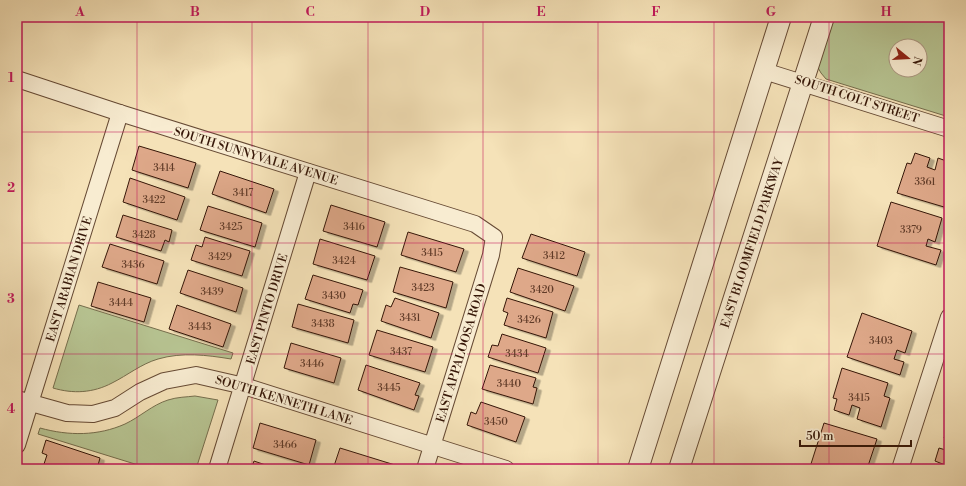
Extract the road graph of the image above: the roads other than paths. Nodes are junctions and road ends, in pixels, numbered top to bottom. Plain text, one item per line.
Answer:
1 (781, 17) edge
2 (824, 17) edge
3 (764, 70) junction
4 (17, 79) edge
5 (804, 82) junction
6 (120, 113) junction
7 (949, 129) edge
8 (308, 172) junction
9 (494, 237) joint
10 (949, 317) edge
11 (244, 386) junction
12 (24, 401) edge
13 (17, 445) edge
14 (432, 446) junction
15 (217, 469) edge
16 (425, 469) edge
17 (506, 469) edge
18 (638, 469) edge
19 (679, 469) edge
20 (900, 469) edge

1 - 3 street
2 - 5 street, EAST BLOOMFIELD PARKWAY
3 - 5 street, SOUTH COLT STREET
3 - 18 street
4 - 6 street, SOUTH SUNNYVALE AVENUE
5 - 7 street, SOUTH COLT STREET
5 - 19 street, EAST BLOOMFIELD PARKWAY
6 - 8 street, SOUTH SUNNYVALE AVENUE
6 - 12 street, EAST ARABIAN DRIVE
8 - 9 street, SOUTH SUNNYVALE AVENUE
8 - 11 street, EAST PINTO DRIVE
9 - 14 street, EAST APPALOOSA ROAD
10 - 20 street
11 - 12 street, SOUTH KENNETH LANE
11 - 14 street, SOUTH KENNETH LANE
11 - 15 street, EAST PINTO DRIVE
12 - 13 street, EAST ARABIAN DRIVE
14 - 16 street, EAST APPALOOSA ROAD
14 - 17 street, SOUTH KENNETH LANE

